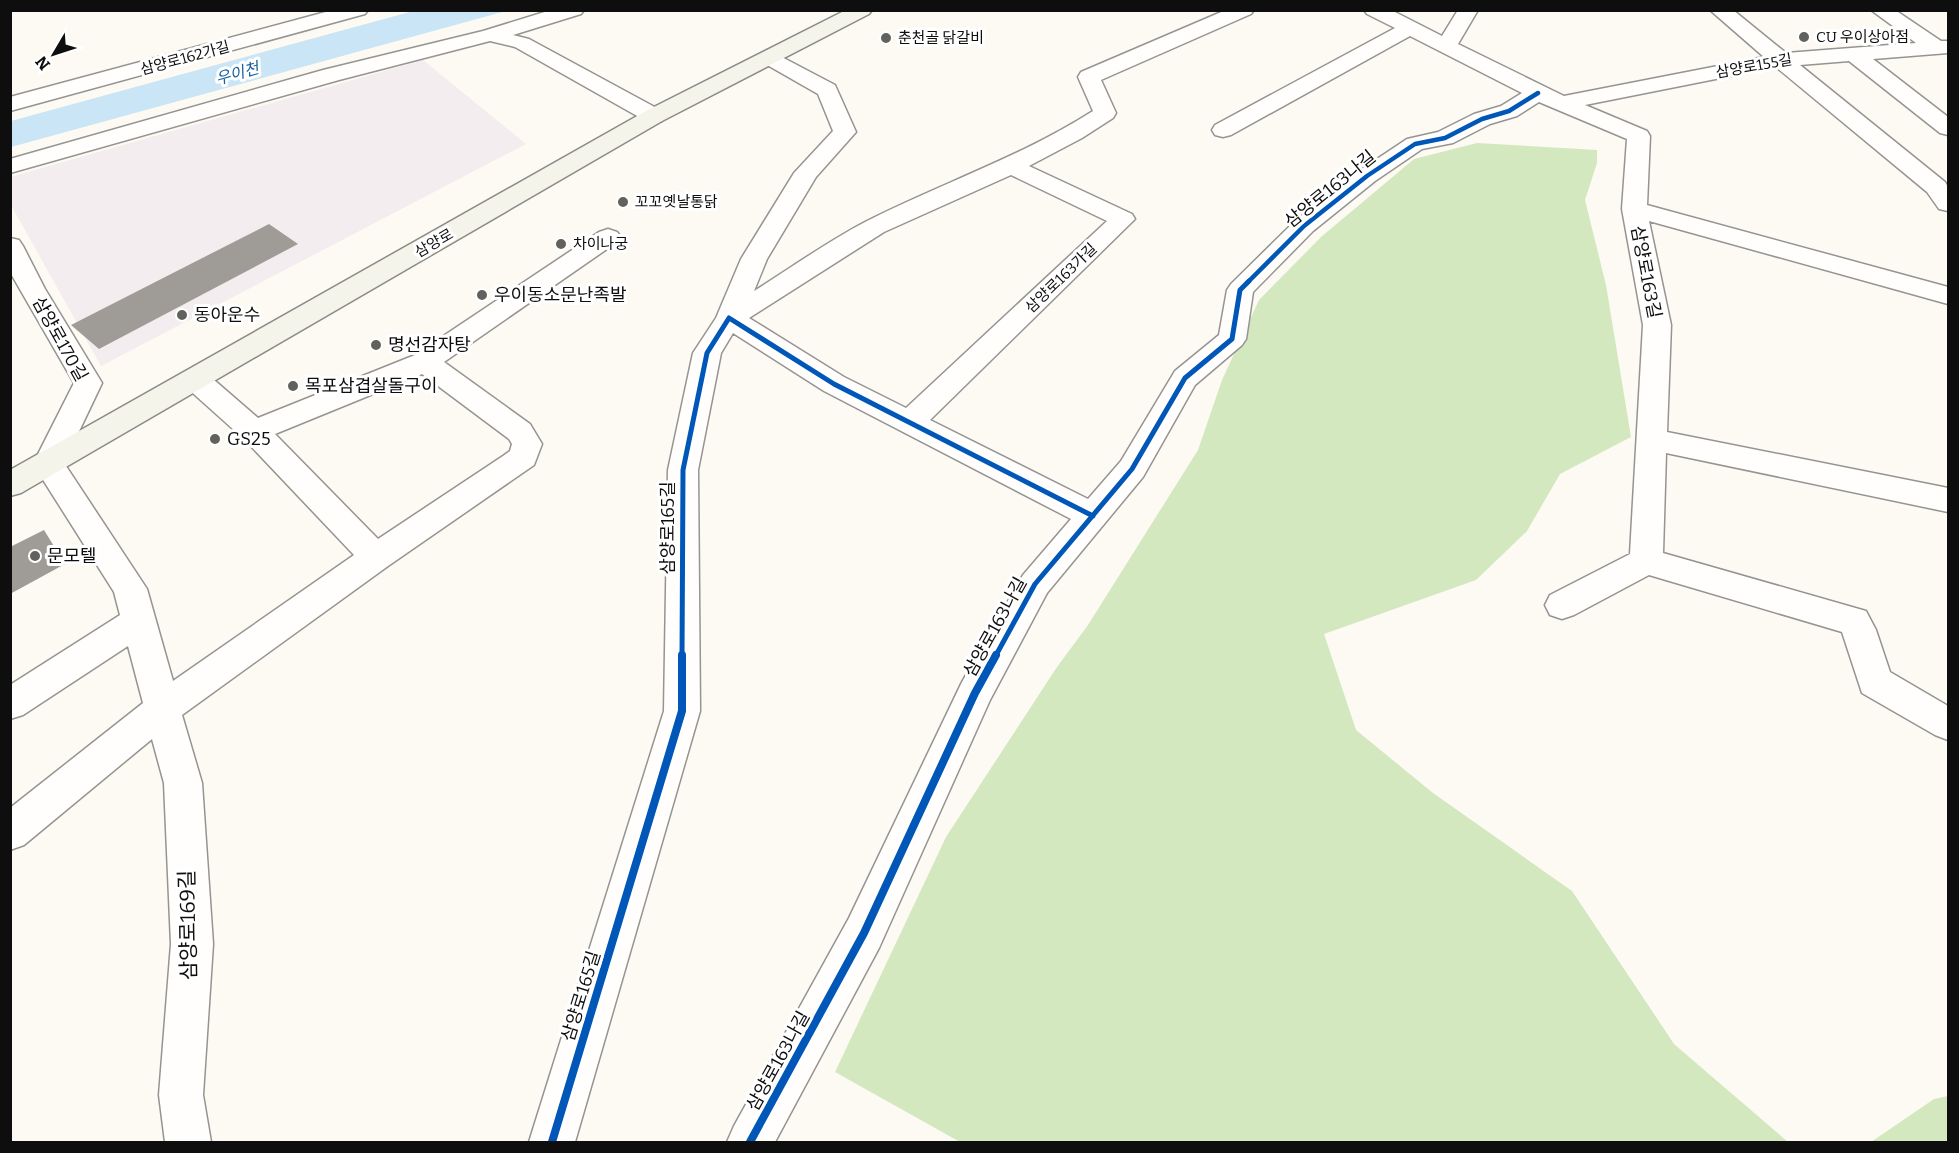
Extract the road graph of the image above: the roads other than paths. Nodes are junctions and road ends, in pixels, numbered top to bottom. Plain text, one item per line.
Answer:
1 (358, 10) edge
2 (574, 10) edge
3 (862, 10) edge
4 (1244, 10) edge
5 (1374, 10) edge
6 (1468, 10) edge
7 (1720, 10) edge
8 (1881, 10) edge
9 (1409, 28) junction
10 (490, 35) junction
11 (1447, 46) junction
12 (1942, 47) edge
13 (1853, 54) junction
14 (769, 58) junction
15 (1779, 60) junction
16 (1550, 98) junction
17 (10, 104) edge
18 (654, 116) junction
19 (1948, 128) edge
20 (1223, 130) dead end
21 (10, 166) edge
22 (1011, 166) junction
23 (1944, 193) edge
24 (1634, 209) junction
25 (608, 237) dead end
26 (10, 246) edge
27 (1948, 295) edge
28 (729, 318) junction
29 (425, 362) junction
30 (196, 380) junction
31 (909, 423) junction
32 (254, 431) junction
33 (1650, 439) junction
34 (48, 464) junction
35 (10, 485) edge
36 (1948, 500) edge
37 (1093, 516) junction
38 (376, 557) junction
39 (1646, 561) junction
40 (1562, 605) dead end
41 (139, 621) junction
42 (10, 704) edge
43 (162, 709) junction
44 (1948, 724) edge
45 (10, 832) edge
46 (188, 1143) edge
47 (552, 1143) edge
48 (750, 1143) edge

1 - 17 street, 삼양로162가길
2 - 10 street
3 - 14 main road, 삼양로
4 - 22 street
5 - 9 street, 삼양로163길
6 - 11 street
7 - 15 street
8 - 12 street
9 - 11 street, 삼양로163길
9 - 20 street
10 - 18 street
10 - 21 street
11 - 16 street, 삼양로163길
12 - 13 street, 삼양로155길
13 - 15 street, 삼양로155길
13 - 19 street
14 - 18 main road, 삼양로
14 - 28 street, 삼양로165길
15 - 16 street, 삼양로155길
15 - 23 street
16 - 24 street, 삼양로163길
16 - 37 street, 삼양로163나길
18 - 30 main road, 삼양로
22 - 28 street
22 - 31 street, 삼양로163가길
24 - 27 street
24 - 33 street, 삼양로163길
25 - 29 street
26 - 34 street, 삼양로170길
28 - 31 street
28 - 47 street, 삼양로165길
29 - 32 street
29 - 38 street
30 - 32 street
30 - 34 main road, 삼양로
31 - 37 street
32 - 38 street
33 - 36 street
33 - 39 street, 삼양로163길
34 - 35 main road, 삼양로
34 - 41 street, 삼양로169길
37 - 48 street, 삼양로163나길
38 - 43 street
39 - 40 street
39 - 44 street
41 - 42 street
41 - 43 street, 삼양로169길
43 - 45 street
43 - 46 street, 삼양로169길

